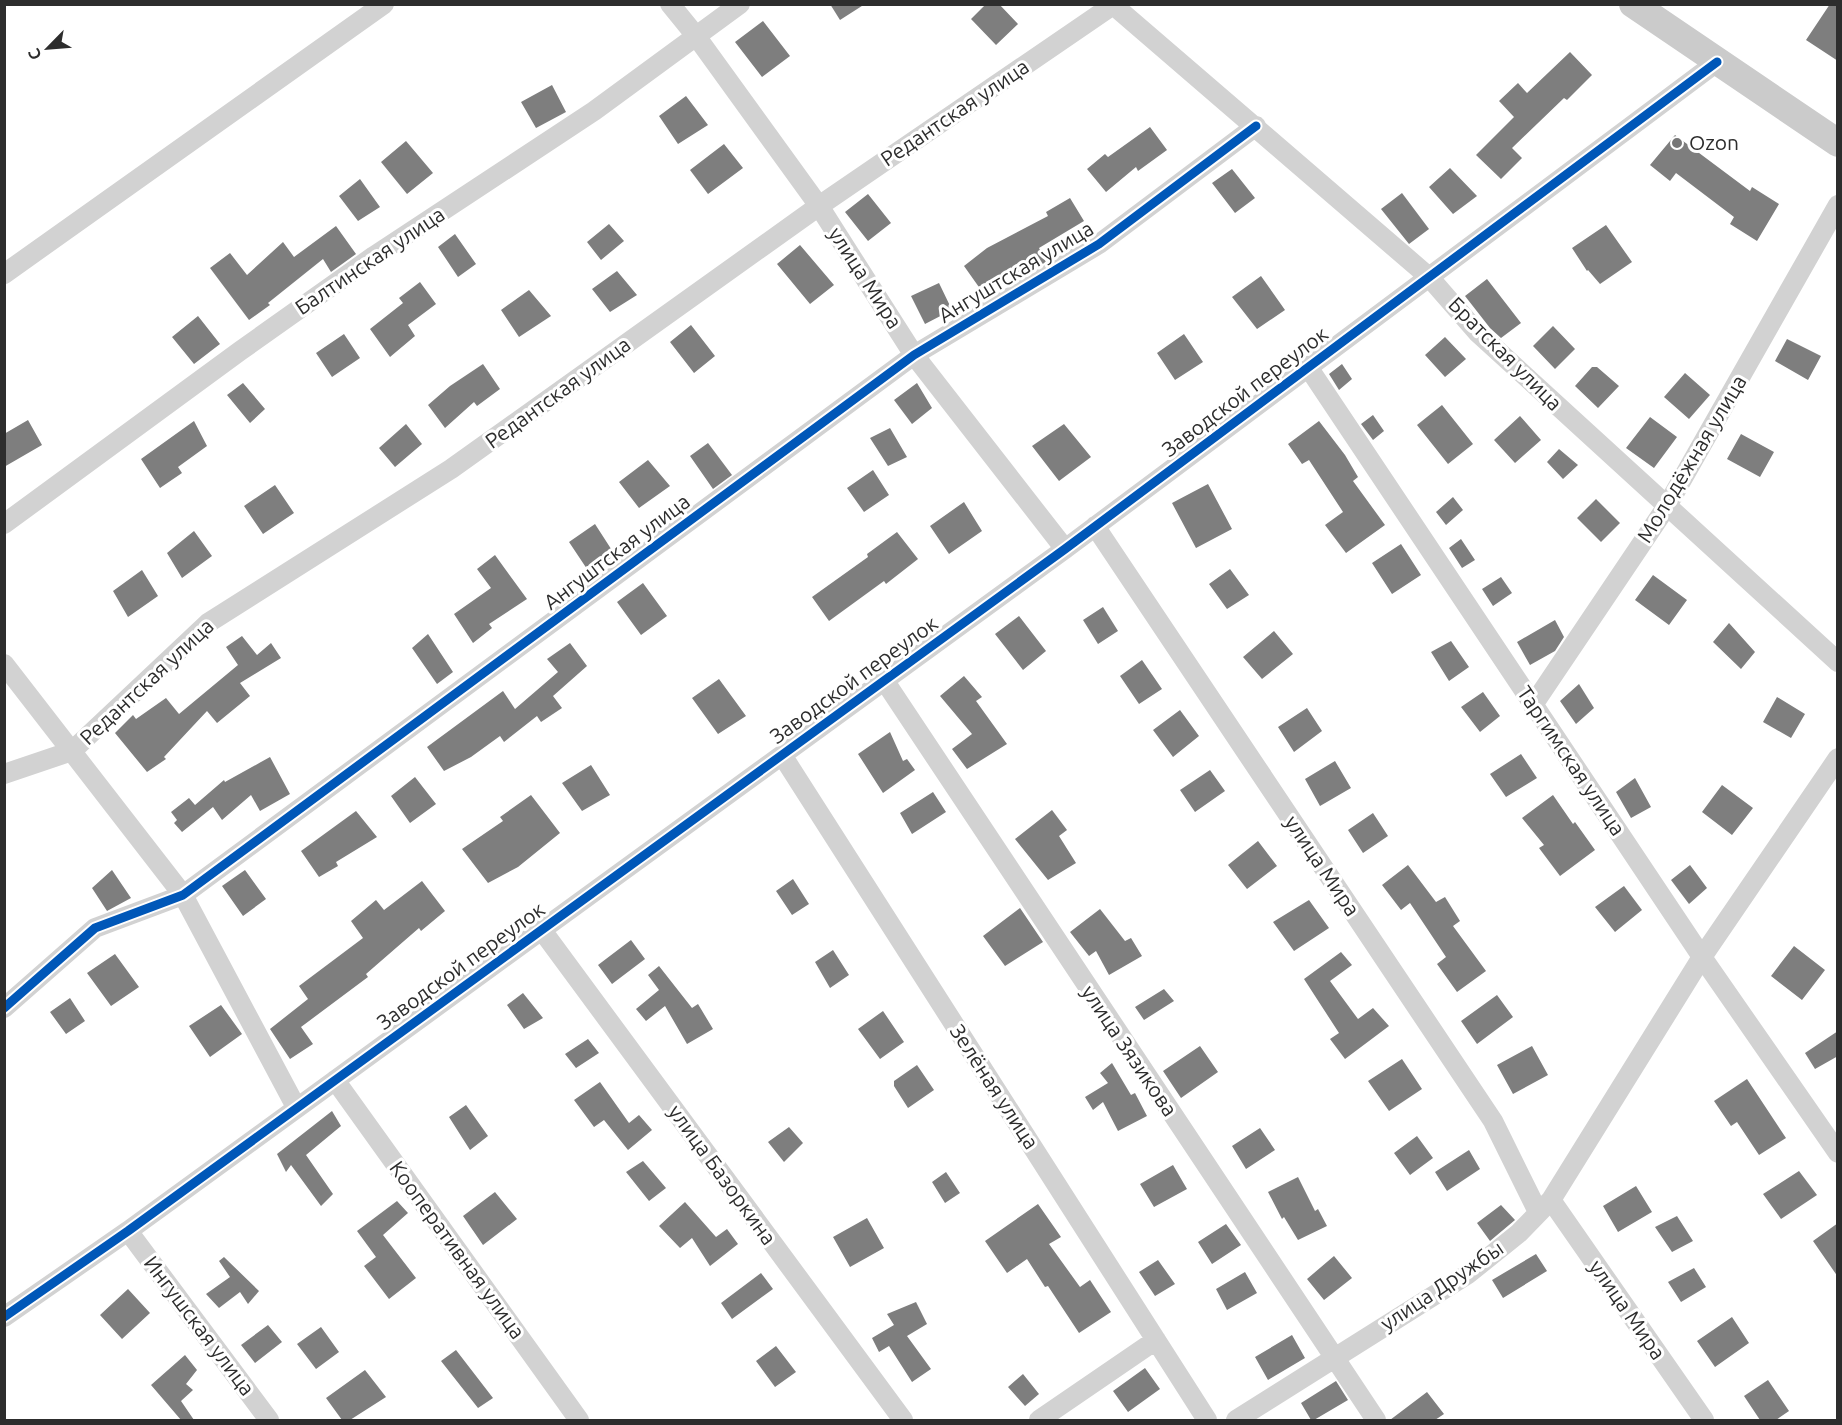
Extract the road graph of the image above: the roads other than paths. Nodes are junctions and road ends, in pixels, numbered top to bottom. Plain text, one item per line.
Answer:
1 (384, 4) edge
2 (670, 4) edge
3 (740, 4) edge
4 (1633, 4) edge
5 (1113, 5) edge
6 (696, 36) junction
7 (1717, 62) junction
8 (1256, 126) junction
9 (1838, 143) edge
10 (1838, 205) edge
11 (819, 206) junction
12 (4, 274) edge
13 (1429, 277) junction
14 (914, 355) junction
15 (1308, 367) junction
16 (1667, 506) junction
17 (4, 524) edge
18 (1095, 526) junction
19 (1065, 549) junction
20 (1838, 662) edge
21 (4, 664) edge
22 (884, 680) junction
23 (1533, 705) junction
24 (72, 751) junction
25 (782, 754) junction
26 (1838, 758) edge
27 (4, 774) edge
28 (183, 895) junction
29 (541, 929) junction
30 (1702, 957) junction
31 (4, 1008) edge
32 (334, 1080) junction
33 (297, 1107) junction
34 (1838, 1153) edge
35 (1545, 1206) junction
36 (128, 1231) junction
37 (4, 1317) edge
38 (1156, 1340) junction
39 (1333, 1358) junction
40 (270, 1420) edge
41 (579, 1420) edge
42 (903, 1420) edge
43 (1040, 1420) edge
44 (1207, 1420) edge
45 (1236, 1420) edge
46 (1376, 1420) edge
47 (1704, 1420) edge

1 - 12 street
2 - 6 street, улица Мира
3 - 6 street, Балтинская улица
4 - 7 main road
5 - 8 street, Братская улица
5 - 11 street, Редантская улица
6 - 11 street, улица Мира
6 - 17 street, Балтинская улица
7 - 9 main road
7 - 13 street, Заводской переулок
8 - 13 street, Братская улица
8 - 14 street, Ангуштская улица
10 - 16 street, Молодёжная улица
11 - 14 street, улица Мира
11 - 24 street, Редантская улица
13 - 15 street, Заводской переулок
13 - 16 street, Братская улица
14 - 19 street, улица Мира
14 - 28 street, Ангуштская улица
15 - 18 street, Заводской переулок
15 - 23 street, Таргимская улица
16 - 20 street, Братская улица
16 - 23 street, Молодёжная улица
18 - 19 street, Заводской переулок
18 - 35 street, улица Мира
19 - 22 street, Заводской переулок
21 - 24 street
22 - 25 street, Заводской переулок
22 - 39 street, улица Зязикова
23 - 30 street, Таргимская улица
24 - 27 street, Редантская улица
24 - 28 street
25 - 29 street, Заводской переулок
25 - 38 street, Зелёная улица
26 - 30 street, улица Дружбы
28 - 31 street, Ангуштская улица
28 - 33 street
29 - 32 street, Заводской переулок
29 - 42 street, улица Базоркина
30 - 34 street, Таргимская улица
30 - 35 street, улица Дружбы
32 - 33 street, Заводской переулок
32 - 41 street, Кооперативная улица
33 - 36 street, Заводской переулок
35 - 39 street, улица Дружбы
35 - 47 street, улица Мира
36 - 37 street, Заводской переулок
36 - 40 street, Ингушская улица
38 - 43 street
38 - 44 street, Зелёная улица
39 - 45 street, улица Дружбы
39 - 46 street, улица Зязикова

